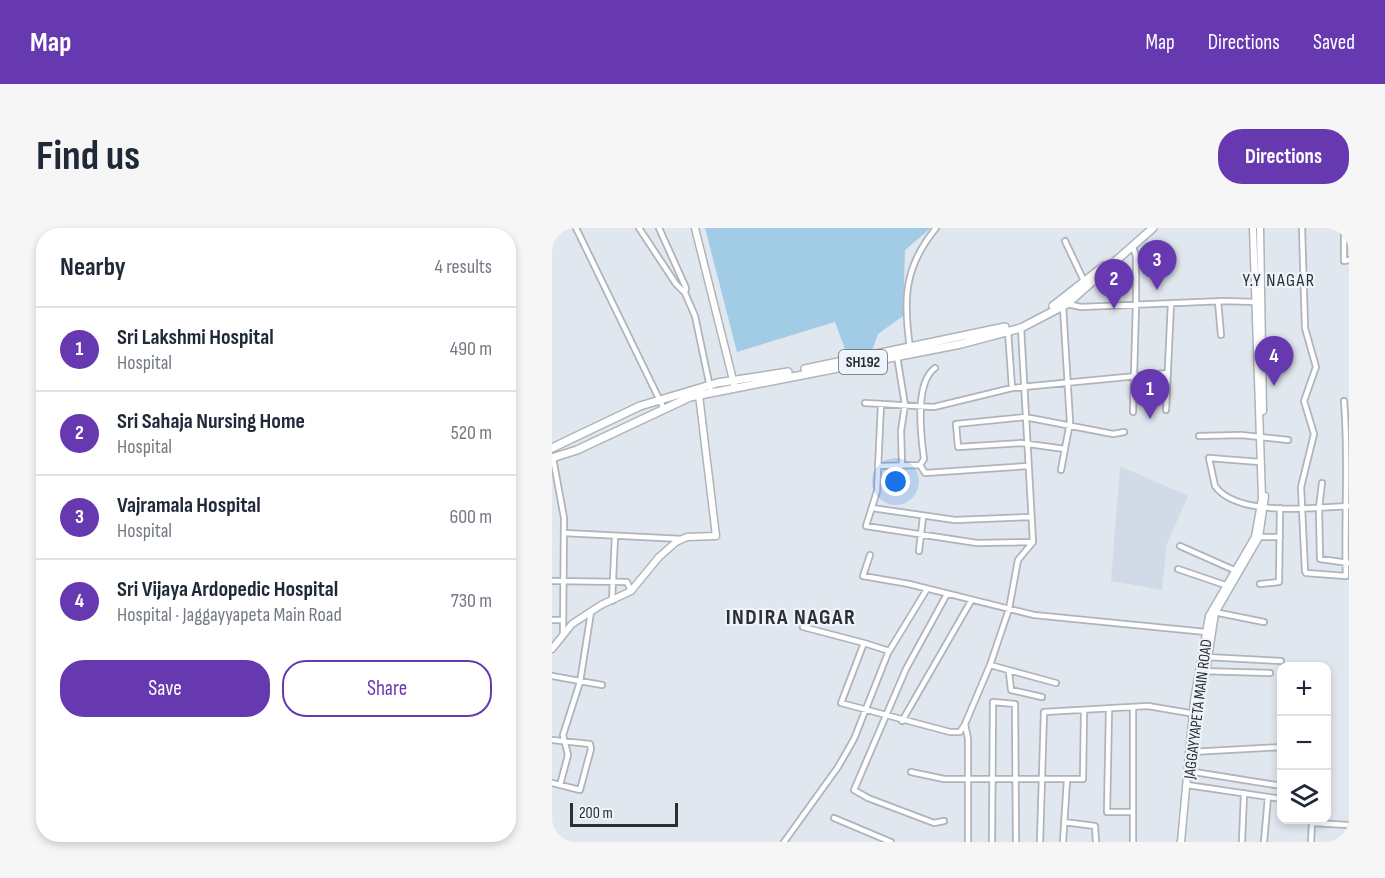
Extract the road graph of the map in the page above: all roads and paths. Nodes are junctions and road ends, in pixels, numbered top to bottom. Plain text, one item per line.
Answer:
1 (576, 228) edge
2 (639, 228) edge
3 (659, 228) edge
4 (694, 228) edge
5 (936, 228) edge
6 (1148, 228) edge
7 (1153, 228) edge
8 (1253, 228) edge
9 (1260, 228) edge
10 (1302, 228) edge
11 (1344, 228) edge
12 (1065, 241) dead end
13 (1133, 246) junction
14 (1349, 260) edge
15 (1086, 285) junction
16 (685, 293) junction
17 (1218, 301) junction
18 (1256, 302) junction
19 (1171, 303) junction
20 (1136, 304) junction
21 (1065, 305) junction
22 (1021, 328) junction
23 (1008, 331) junction
24 (1221, 335) dead end
25 (910, 351) junction
26 (897, 356) junction
27 (935, 368) dead end
28 (1168, 374) junction
29 (1134, 376) junction
30 (1068, 382) junction
31 (734, 383) junction
32 (1024, 387) junction
33 (1012, 388) junction
34 (710, 389) junction
35 (699, 395) junction
36 (660, 400) junction
37 (1344, 401) dead end
38 (865, 403) dead end
39 (881, 404) junction
40 (905, 405) junction
41 (920, 406) junction
42 (664, 409) junction
43 (1166, 410) dead end
44 (1133, 412) dead end
45 (1024, 417) junction
46 (1070, 425) junction
47 (1124, 432) dead end
48 (1199, 436) dead end
49 (1262, 439) junction
50 (1288, 440) dead end
51 (1026, 444) junction
52 (552, 447) edge
53 (1065, 449) junction
54 (553, 458) edge
55 (1260, 462) junction
56 (920, 465) junction
57 (878, 466) junction
58 (902, 466) junction
59 (1028, 466) junction
60 (1060, 470) dead end
61 (1322, 483) dead end
62 (1348, 506) edge
63 (872, 508) junction
64 (1263, 508) junction
65 (1281, 508) junction
66 (1304, 508) junction
67 (1319, 508) junction
68 (923, 517) junction
69 (1032, 517) junction
70 (564, 533) junction
71 (615, 536) junction
72 (922, 536) junction
73 (1257, 537) junction
74 (1280, 537) junction
75 (682, 539) junction
76 (1033, 542) junction
77 (1180, 546) dead end
78 (920, 551) dead end
79 (870, 555) dead end
80 (1347, 562) edge
81 (1178, 568) dead end
82 (1234, 570) junction
83 (562, 580) junction
84 (552, 581) edge
85 (612, 581) junction
86 (1260, 584) dead end
87 (1225, 585) junction
88 (927, 589) junction
89 (631, 591) junction
90 (947, 594) junction
91 (612, 601) junction
92 (971, 601) junction
93 (1009, 609) junction
94 (591, 612) junction
95 (1213, 612) junction
96 (552, 620) edge
97 (561, 620) junction
98 (1264, 622) dead end
99 (803, 627) dead end
100 (1206, 633) junction
101 (563, 635) junction
102 (864, 643) junction
103 (552, 649) edge
104 (889, 651) junction
105 (1204, 657) junction
106 (1281, 661) dead end
107 (990, 665) junction
108 (1203, 671) junction
109 (1009, 672) junction
110 (1270, 673) dead end
111 (552, 676) edge
112 (580, 682) junction
113 (1056, 683) dead end
114 (602, 685) dead end
115 (1042, 697) dead end
116 (1133, 708) junction
117 (865, 709) junction
118 (1084, 710) junction
119 (1109, 710) junction
120 (1195, 714) junction
121 (888, 716) junction
122 (903, 721) junction
123 (965, 724) junction
124 (552, 740) edge
125 (565, 741) junction
126 (1277, 747) edge
127 (1191, 752) junction
128 (1188, 771) junction
129 (911, 772) dead end
130 (1040, 778) junction
131 (992, 779) junction
132 (1016, 779) junction
133 (969, 780) junction
134 (1067, 780) junction
135 (552, 783) edge
136 (560, 785) junction
137 (1187, 785) junction
138 (1277, 785) edge
139 (1245, 793) junction
140 (1268, 797) junction
141 (1277, 798) edge
142 (1133, 812) junction
143 (834, 818) dead end
144 (944, 821) dead end
145 (1064, 822) junction
146 (1349, 825) edge
147 (784, 842) edge
148 (891, 842) edge
149 (968, 842) edge
150 (992, 842) edge
151 (1016, 842) edge
152 (1040, 842) edge
153 (1063, 842) edge
154 (1096, 842) edge
155 (1133, 842) edge
156 (1181, 842) edge
157 (1242, 842) edge
158 (1264, 842) edge
159 (1311, 842) edge

1 - 36 street
2 - 16 street
3 - 16 street
4 - 31 main road
5 - 25 street
6 - 15 main road, SH192
7 - 13 main road, SH192
8 - 18 main road
9 - 49 main road
10 - 66 street
11 - 14 street
12 - 15 street
13 - 15 main road, SH192
13 - 20 street
15 - 21 main road, SH192
15 - 25 main road, SH192
16 - 34 street
17 - 18 street
17 - 19 street
17 - 24 street
18 - 49 main road
19 - 20 street
19 - 28 street
20 - 21 street
20 - 29 street
21 - 22 main road, SH192
21 - 30 street
22 - 23 main road, SH192
22 - 32 street
23 - 25 main road, SH192
23 - 33 street
25 - 26 main road, SH192
25 - 31 main road, SH192
26 - 31 main road, SH192
26 - 40 street
27 - 41 street
28 - 29 street
28 - 43 street
29 - 30 street
29 - 44 street
30 - 32 street
30 - 46 street
31 - 34 main road, SH192
32 - 33 street
32 - 45 street
33 - 41 street
34 - 35 main road, SH192
34 - 36 main road, SH192
35 - 42 main road, SH192
35 - 75 main road
36 - 42 street
36 - 52 main road, SH192
37 - 62 street
38 - 39 street
39 - 40 street
39 - 57 street
40 - 41 street
40 - 58 street
41 - 56 street
42 - 54 main road, SH192
45 - 46 street
45 - 51 street
45 - 51 street
46 - 47 street
46 - 53 street
48 - 49 street
49 - 50 street
49 - 55 main road
49 - 64 main road
51 - 53 street
51 - 59 street
53 - 60 street
54 - 70 street
55 - 64 main road
55 - 64 street
56 - 58 street
56 - 59 street
57 - 58 street
57 - 63 street
59 - 69 street
61 - 67 street
62 - 67 street
62 - 80 street
63 - 68 street
63 - 72 street
64 - 65 street
64 - 73 main road
65 - 66 street
65 - 74 street
66 - 67 street
66 - 80 street
67 - 80 street
68 - 69 street
68 - 72 street
69 - 76 street
70 - 71 street
70 - 83 street
71 - 75 street
71 - 85 street
72 - 76 street
72 - 78 street
73 - 74 street
73 - 82 main road, JAGGAYYAPETA MAIN ROAD
73 - 95 main road
74 - 86 street
75 - 89 main road
76 - 93 street
77 - 82 street
79 - 88 street
81 - 87 street
82 - 87 main road, JAGGAYYAPETA MAIN ROAD
83 - 84 street
83 - 85 street
83 - 97 street
85 - 89 street
85 - 91 street
87 - 95 main road, JAGGAYYAPETA MAIN ROAD
88 - 90 street
88 - 104 street
89 - 91 main road
90 - 92 street
90 - 121 street
91 - 94 main road
92 - 93 street
92 - 122 street
93 - 100 street
93 - 107 street
94 - 101 main road
94 - 112 street
95 - 98 street
95 - 100 main road, JAGGAYYAPETA MAIN ROAD
95 - 105 main road
96 - 97 street
97 - 101 street
99 - 102 street
100 - 105 main road, JAGGAYYAPETA MAIN ROAD
101 - 103 main road
102 - 104 street
102 - 117 street
104 - 117 street
105 - 106 street
105 - 108 main road, JAGGAYYAPETA MAIN ROAD
107 - 109 street
107 - 123 street
108 - 110 street
108 - 120 main road, JAGGAYYAPETA MAIN ROAD
109 - 113 street
109 - 115 street
111 - 112 street
112 - 114 street
112 - 125 street
116 - 119 street
116 - 120 street
116 - 142 street
117 - 121 street
117 - 147 street
118 - 119 street
118 - 130 street
118 - 134 street
119 - 142 street
120 - 127 main road, JAGGAYYAPETA MAIN ROAD
121 - 122 street
121 - 144 street
122 - 123 street
123 - 133 street
124 - 125 street
125 - 136 street
125 - 136 street
126 - 127 street
127 - 128 main road, JAGGAYYAPETA MAIN ROAD
128 - 137 main road, JAGGAYYAPETA MAIN ROAD
128 - 138 street
129 - 133 street
130 - 132 street
130 - 134 street
130 - 152 street
131 - 132 street
131 - 132 street
131 - 133 street
131 - 150 street
132 - 151 street
133 - 149 street
134 - 145 street
135 - 136 street
137 - 139 street
137 - 156 main road, JAGGAYYAPETA MAIN ROAD
139 - 140 street
139 - 157 street
140 - 141 street
140 - 158 street
142 - 155 street
143 - 148 street
145 - 153 street
145 - 154 street
146 - 159 street

